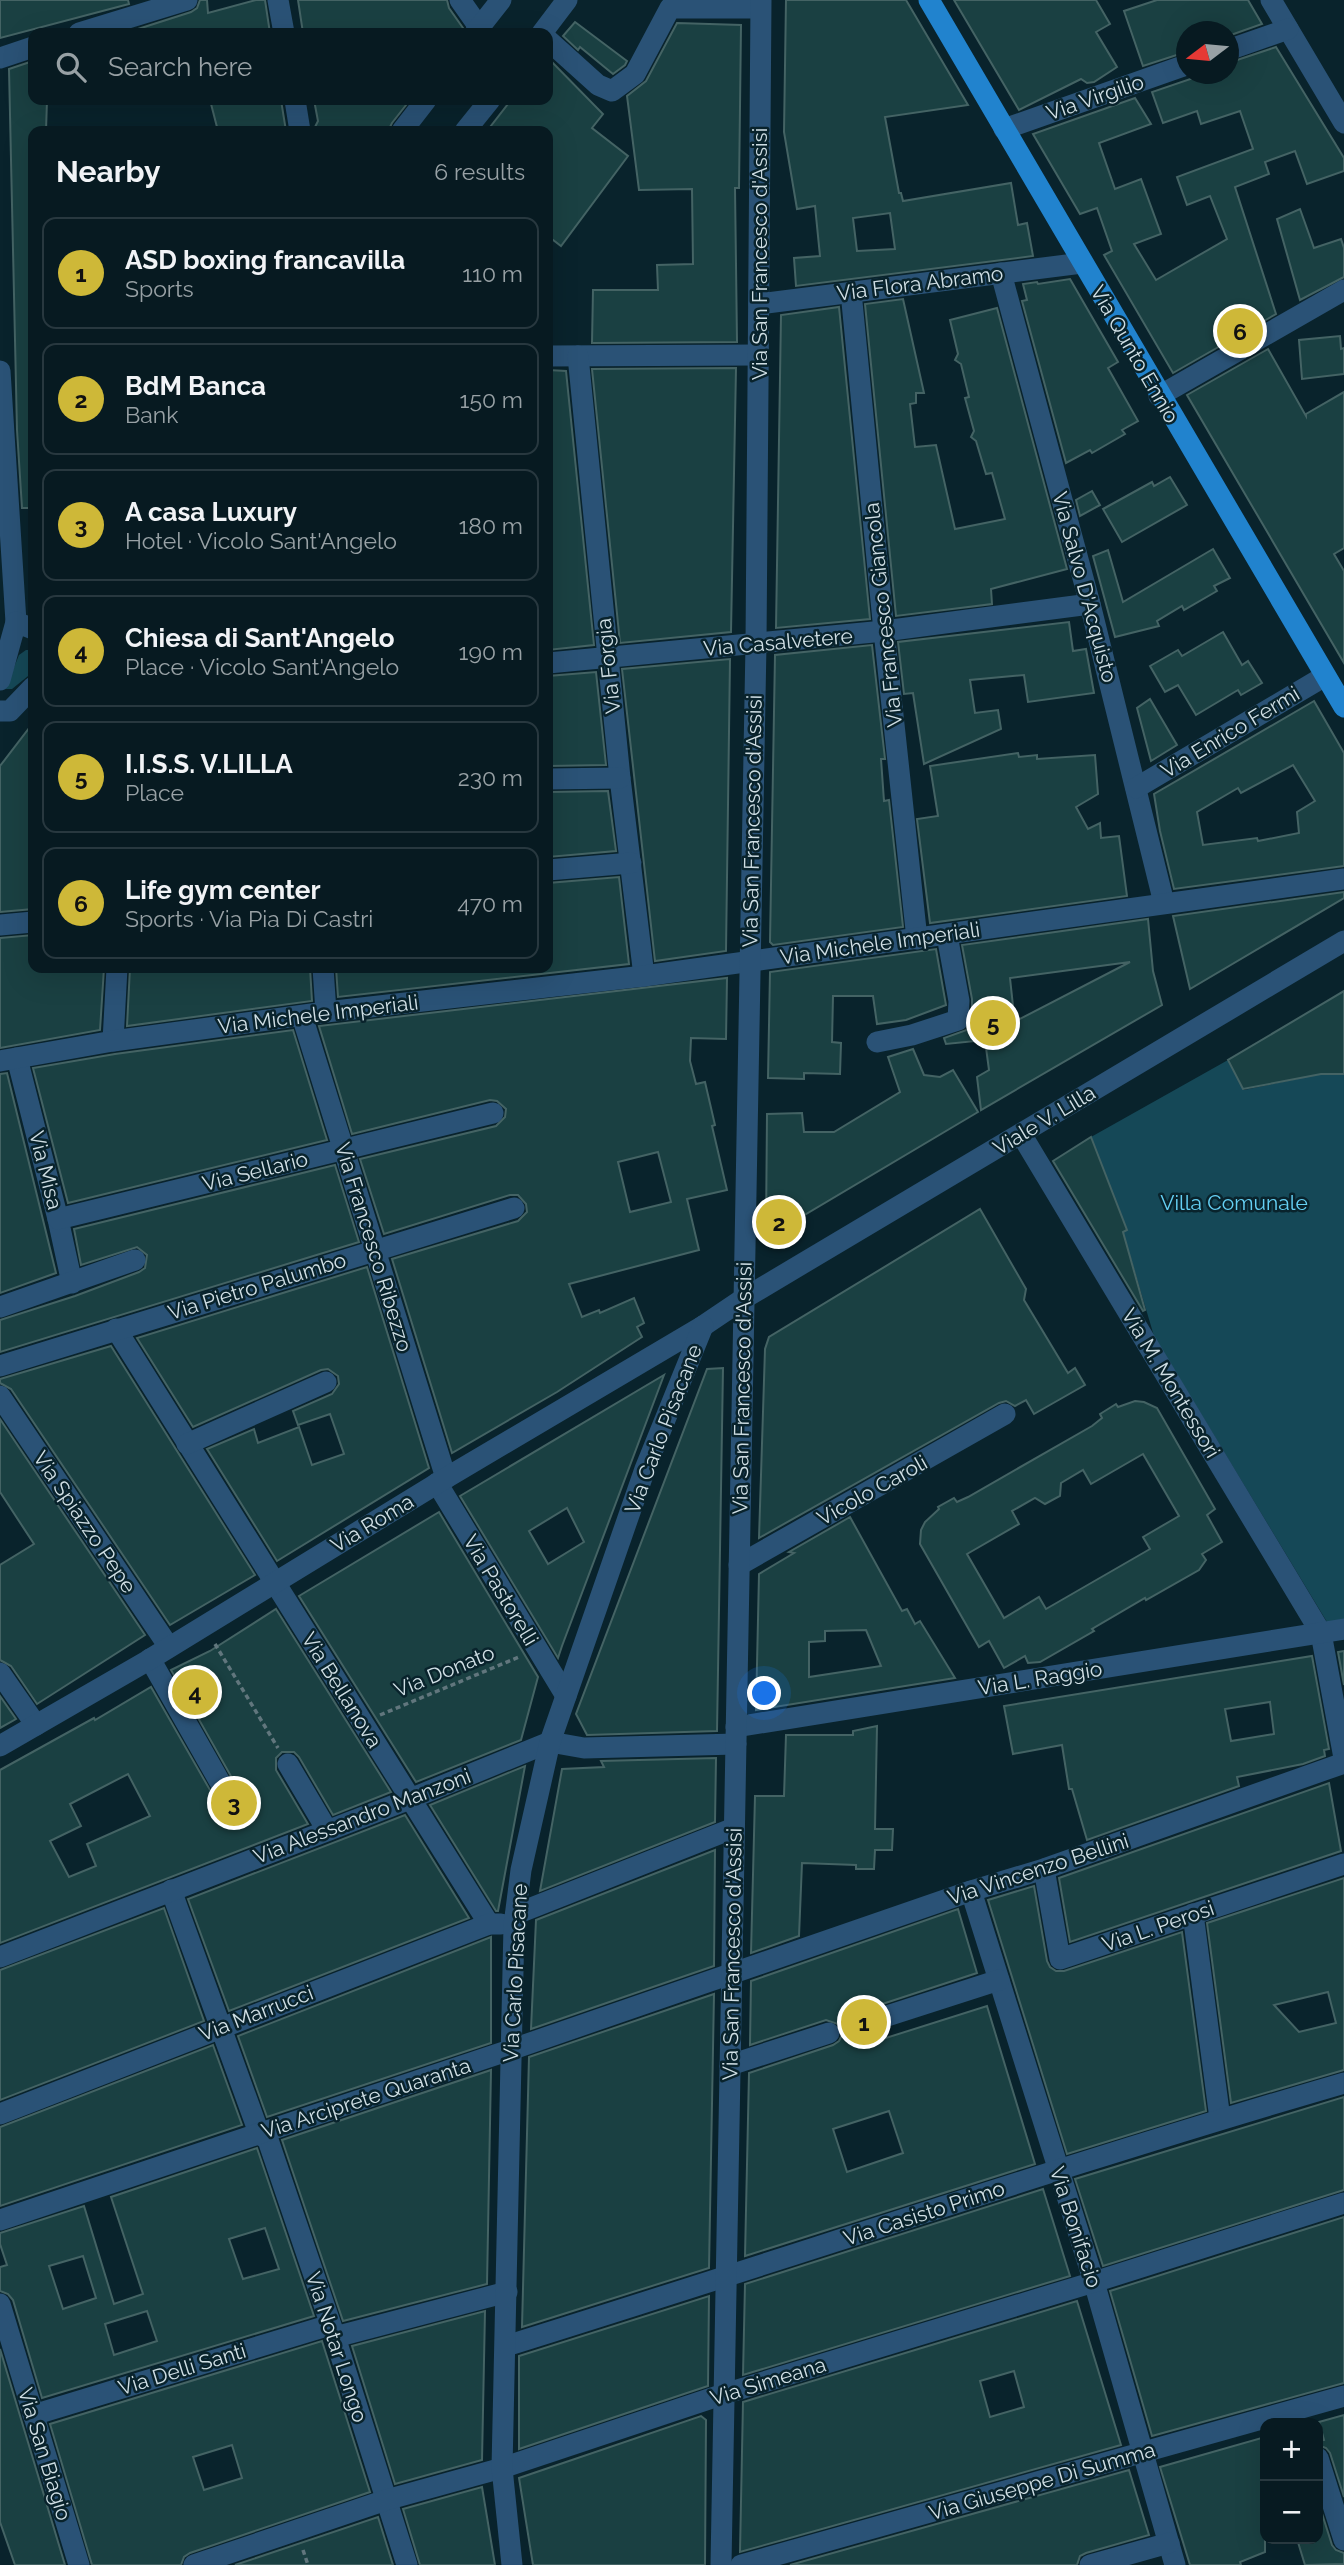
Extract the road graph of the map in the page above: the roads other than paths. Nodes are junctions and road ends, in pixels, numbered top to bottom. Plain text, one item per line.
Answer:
1 (187, 0) edge
2 (278, 0) edge
3 (460, 0) edge
4 (501, 0) edge
5 (567, 0) edge
6 (929, 0) edge
7 (1271, 0) edge
8 (761, 4) edge
9 (95, 28) edge
10 (283, 28) edge
11 (476, 28) edge
12 (479, 28) edge
13 (546, 28) edge
14 (1288, 29) junction
15 (553, 44) edge
16 (1239, 47) edge
17 (28, 49) edge
18 (0, 58) edge
19 (1176, 69) edge
20 (296, 105) edge
21 (422, 105) edge
22 (486, 105) edge
23 (1344, 123) edge
24 (299, 126) edge
25 (406, 126) edge
26 (469, 126) edge
27 (1004, 129) junction
28 (1082, 263) junction
29 (1001, 273) junction
30 (1344, 290) edge
31 (851, 292) junction
32 (759, 304) junction
33 (758, 355) junction
34 (553, 356) edge
35 (578, 356) junction
36 (0, 370) edge
37 (1159, 396) junction
38 (1090, 604) junction
39 (27, 622) edge
40 (884, 632) junction
41 (757, 644) junction
42 (608, 658) junction
43 (553, 663) edge
44 (1325, 676) junction
45 (0, 680) edge
46 (28, 692) edge
47 (1344, 707) edge
48 (0, 711) edge
49 (620, 778) junction
50 (553, 779) edge
51 (1136, 788) junction
52 (631, 863) junction
53 (553, 870) edge
54 (1344, 879) edge
55 (1164, 903) junction
56 (28, 922) edge
57 (0, 925) edge
58 (947, 935) junction
59 (917, 939) junction
60 (1344, 941) edge
61 (749, 961) junction
62 (117, 973) edge
63 (323, 973) edge
64 (644, 976) junction
65 (326, 1012) junction
66 (302, 1016) junction
67 (113, 1041) junction
68 (877, 1041) dead end
69 (9, 1059) edge
70 (493, 1113) dead end
71 (1021, 1134) junction
72 (343, 1149) junction
73 (514, 1208) dead end
74 (58, 1219) junction
75 (375, 1250) junction
76 (135, 1260) dead end
77 (72, 1283) junction
78 (743, 1299) junction
79 (0, 1307) edge
80 (703, 1326) junction
81 (116, 1329) junction
82 (0, 1366) edge
83 (326, 1382) dead end
84 (0, 1396) edge
85 (1005, 1415) dead end
86 (187, 1444) junction
87 (441, 1480) junction
88 (739, 1565) junction
89 (274, 1582) junction
90 (1344, 1629) edge
91 (1321, 1633) junction
92 (169, 1647) junction
93 (150, 1659) junction
94 (0, 1673) edge
95 (566, 1696) junction
96 (36, 1725) junction
97 (736, 1736) junction
98 (550, 1742) junction
99 (0, 1746) edge
100 (1344, 1760) edge
101 (288, 1764) road end
102 (221, 1784) dead end
103 (411, 1798) junction
104 (734, 1828) junction
105 (327, 1830) junction
106 (1344, 1864) edge
107 (1044, 1869) junction
108 (171, 1889) junction
109 (971, 1891) junction
110 (1193, 1914) junction
111 (515, 1919) junction
112 (489, 1924) junction
113 (0, 1957) edge
114 (732, 1975) junction
115 (999, 1980) junction
116 (884, 2018) dead end
117 (220, 2026) junction
118 (829, 2033) dead end
119 (510, 2050) junction
120 (730, 2065) junction
121 (1344, 2083) edge
122 (0, 2114) edge
123 (1220, 2119) junction
124 (259, 2133) junction
125 (1057, 2169) junction
126 (1344, 2203) edge
127 (0, 2220) edge
128 (726, 2278) junction
129 (1094, 2282) junction
130 (508, 2292) junction
131 (0, 2304) edge
132 (333, 2331) junction
133 (506, 2346) junction
134 (724, 2394) junction
135 (1344, 2396) edge
136 (33, 2415) junction
137 (1304, 2416) edge
138 (1144, 2453) junction
139 (502, 2468) junction
140 (1323, 2474) edge
141 (386, 2500) junction
142 (1344, 2540) edge
143 (1169, 2543) junction
144 (79, 2565) edge
145 (194, 2565) edge
146 (407, 2565) edge
147 (512, 2565) edge
148 (721, 2565) edge
149 (740, 2565) edge
150 (1090, 2565) edge
151 (1175, 2565) edge

1 - 9 street
2 - 10 street
3 - 11 street
4 - 12 street
5 - 13 street
6 - 27 main road, Via Qunto Ennio
7 - 14 street
8 - 15 street
8 - 32 street, Via San Francesco d'Assisi
14 - 16 street
14 - 23 street
17 - 18 street
19 - 27 street, Via Virgilio
20 - 24 street
21 - 25 street
22 - 26 street
27 - 28 main road, Via Qunto Ennio
28 - 29 street, Via Flora Abramo
28 - 37 main road, Via Qunto Ennio
29 - 31 street, Via Flora Abramo
29 - 38 street, Via Salvo D'Acquisto
30 - 37 street
31 - 32 street, Via Flora Abramo
31 - 40 street, Via Francesco Giancola
32 - 33 street, Via San Francesco d'Assisi
33 - 35 street
33 - 41 street, Via San Francesco d'Assisi
34 - 35 street
35 - 42 street, Via Forgia
36 - 39 street
37 - 44 main road, Via Qunto Ennio
38 - 40 street, Via Casalvetere
38 - 51 street, Via Salvo D'Acquisto
39 - 45 street
40 - 41 street, Via Casalvetere
40 - 59 street, Via Francesco Giancola
41 - 42 street, Via Casalvetere
41 - 61 street, Via San Francesco d'Assisi
42 - 43 street, Via Casalvetere
42 - 49 street, Via Forgia
44 - 47 main road, Via Qunto Ennio
44 - 51 street, Via Enrico Fermi
46 - 48 street
49 - 50 street
49 - 52 street, Via Forgia
51 - 55 street, Via Salvo D'Acquisto
52 - 53 street
52 - 64 street, Via Forgia
54 - 55 street, Via Michele Imperiali
55 - 58 street, Via Michele Imperiali
56 - 57 street
58 - 59 street, Via Michele Imperiali
58 - 68 street
59 - 61 street, Via Michele Imperiali
60 - 71 street, Viale V. Lilla
61 - 64 street, Via Michele Imperiali
61 - 78 street, Via San Francesco d'Assisi
62 - 67 street
63 - 65 street
64 - 65 street, Via Michele Imperiali
65 - 66 street, Via Michele Imperiali
66 - 67 street, Via Michele Imperiali
66 - 72 street, Via Francesco Ribezzo
67 - 69 street, Via Michele Imperiali
69 - 74 street, Via Misa
70 - 72 street, Via Sellario
71 - 78 street, Viale V. Lilla
71 - 91 street, Via M. Montessori
72 - 74 street, Via Sellario
72 - 75 street, Via Francesco Ribezzo
73 - 75 street, Via Pietro Palumbo
74 - 77 street, Via Misa
75 - 81 street, Via Pietro Palumbo
75 - 87 street, Via Francesco Ribezzo
76 - 77 street
77 - 79 street
78 - 80 street, Via Roma
78 - 88 street, Via San Francesco d'Assisi
80 - 87 street, Via Roma
80 - 95 street, Via Carlo Pisacane
81 - 82 street, Via Pietro Palumbo
81 - 86 street, Via Bellanova
83 - 86 street
84 - 92 street, Via Spiazzo Pepe
85 - 88 street, Vicolo Caroli
86 - 89 street, Via Bellanova
87 - 89 street, Via Roma
87 - 95 street, Via Pastorelli
88 - 97 street, Via San Francesco d'Assisi
89 - 92 street, Via Roma
89 - 103 street, Via Bellanova
90 - 91 street, Via L. Raggio
91 - 97 street, Via L. Raggio
91 - 100 street
92 - 93 street, Via Roma
93 - 96 street, Via Roma
93 - 102 street
94 - 96 street
95 - 98 street, Via Carlo Pisacane
96 - 99 street, Via Roma
97 - 98 street
97 - 104 street, Via San Francesco d'Assisi
98 - 103 street, Via Alessandro Manzoni
98 - 111 street, Via Carlo Pisacane
100 - 107 street, Via Vincenzo Bellini
101 - 105 street
103 - 105 street, Via Alessandro Manzoni
103 - 112 street, Via Bellanova
104 - 111 street, Via Marrucci
104 - 114 street, Via San Francesco d'Assisi
105 - 108 street, Via Alessandro Manzoni
106 - 110 street, Via L. Perosi
107 - 109 street, Via Vincenzo Bellini
107 - 110 street, Via L. Perosi
108 - 113 street, Via Alessandro Manzoni
108 - 117 street, Via Notar Longo
109 - 114 street, Via Vincenzo Bellini
109 - 115 street, Via Bonifacio
110 - 123 street
111 - 112 street, Via Marrucci
111 - 119 street, Via Carlo Pisacane
112 - 117 street, Via Marrucci
114 - 119 street, Via Arciprete Quaranta
114 - 120 street, Via San Francesco d'Assisi
115 - 116 street
115 - 125 street, Via Bonifacio
117 - 122 street, Via Marrucci
117 - 124 street, Via Notar Longo
118 - 120 street
119 - 124 street, Via Arciprete Quaranta
119 - 130 street, Via Carlo Pisacane
120 - 128 street, Via San Francesco d'Assisi
121 - 123 street, Via Casisto Primo
123 - 125 street, Via Casisto Primo
124 - 127 street, Via Arciprete Quaranta
124 - 132 street, Via Notar Longo
125 - 128 street, Via Casisto Primo
125 - 129 street, Via Bonifacio
126 - 129 street, Via Simeana
128 - 133 street, Via Casisto Primo
128 - 134 street, Via San Francesco d'Assisi
129 - 134 street, Via Simeana
129 - 138 street, Via Bonifacio
130 - 132 street, Via Delli Santi
130 - 133 street, Via Carlo Pisacane
131 - 136 street, Via San Biagio
132 - 136 street, Via Delli Santi
132 - 141 street, Via Notar Longo
133 - 139 street, Via Carlo Pisacane
134 - 139 street, Via Simeana
134 - 148 street, Via San Francesco d'Assisi
135 - 137 street, Via Giuseppe Di Summa
136 - 144 street, Via San Biagio
137 - 138 street, Via Giuseppe Di Summa
138 - 143 street, Via Bonifacio
138 - 149 street, Via Giuseppe Di Summa
139 - 141 street, Via Simeana
139 - 147 street, Via Carlo Pisacane
140 - 142 street
141 - 145 street, Via Simeana
141 - 146 street, Via Notar Longo
143 - 150 street
143 - 151 street, Via Bonifacio

